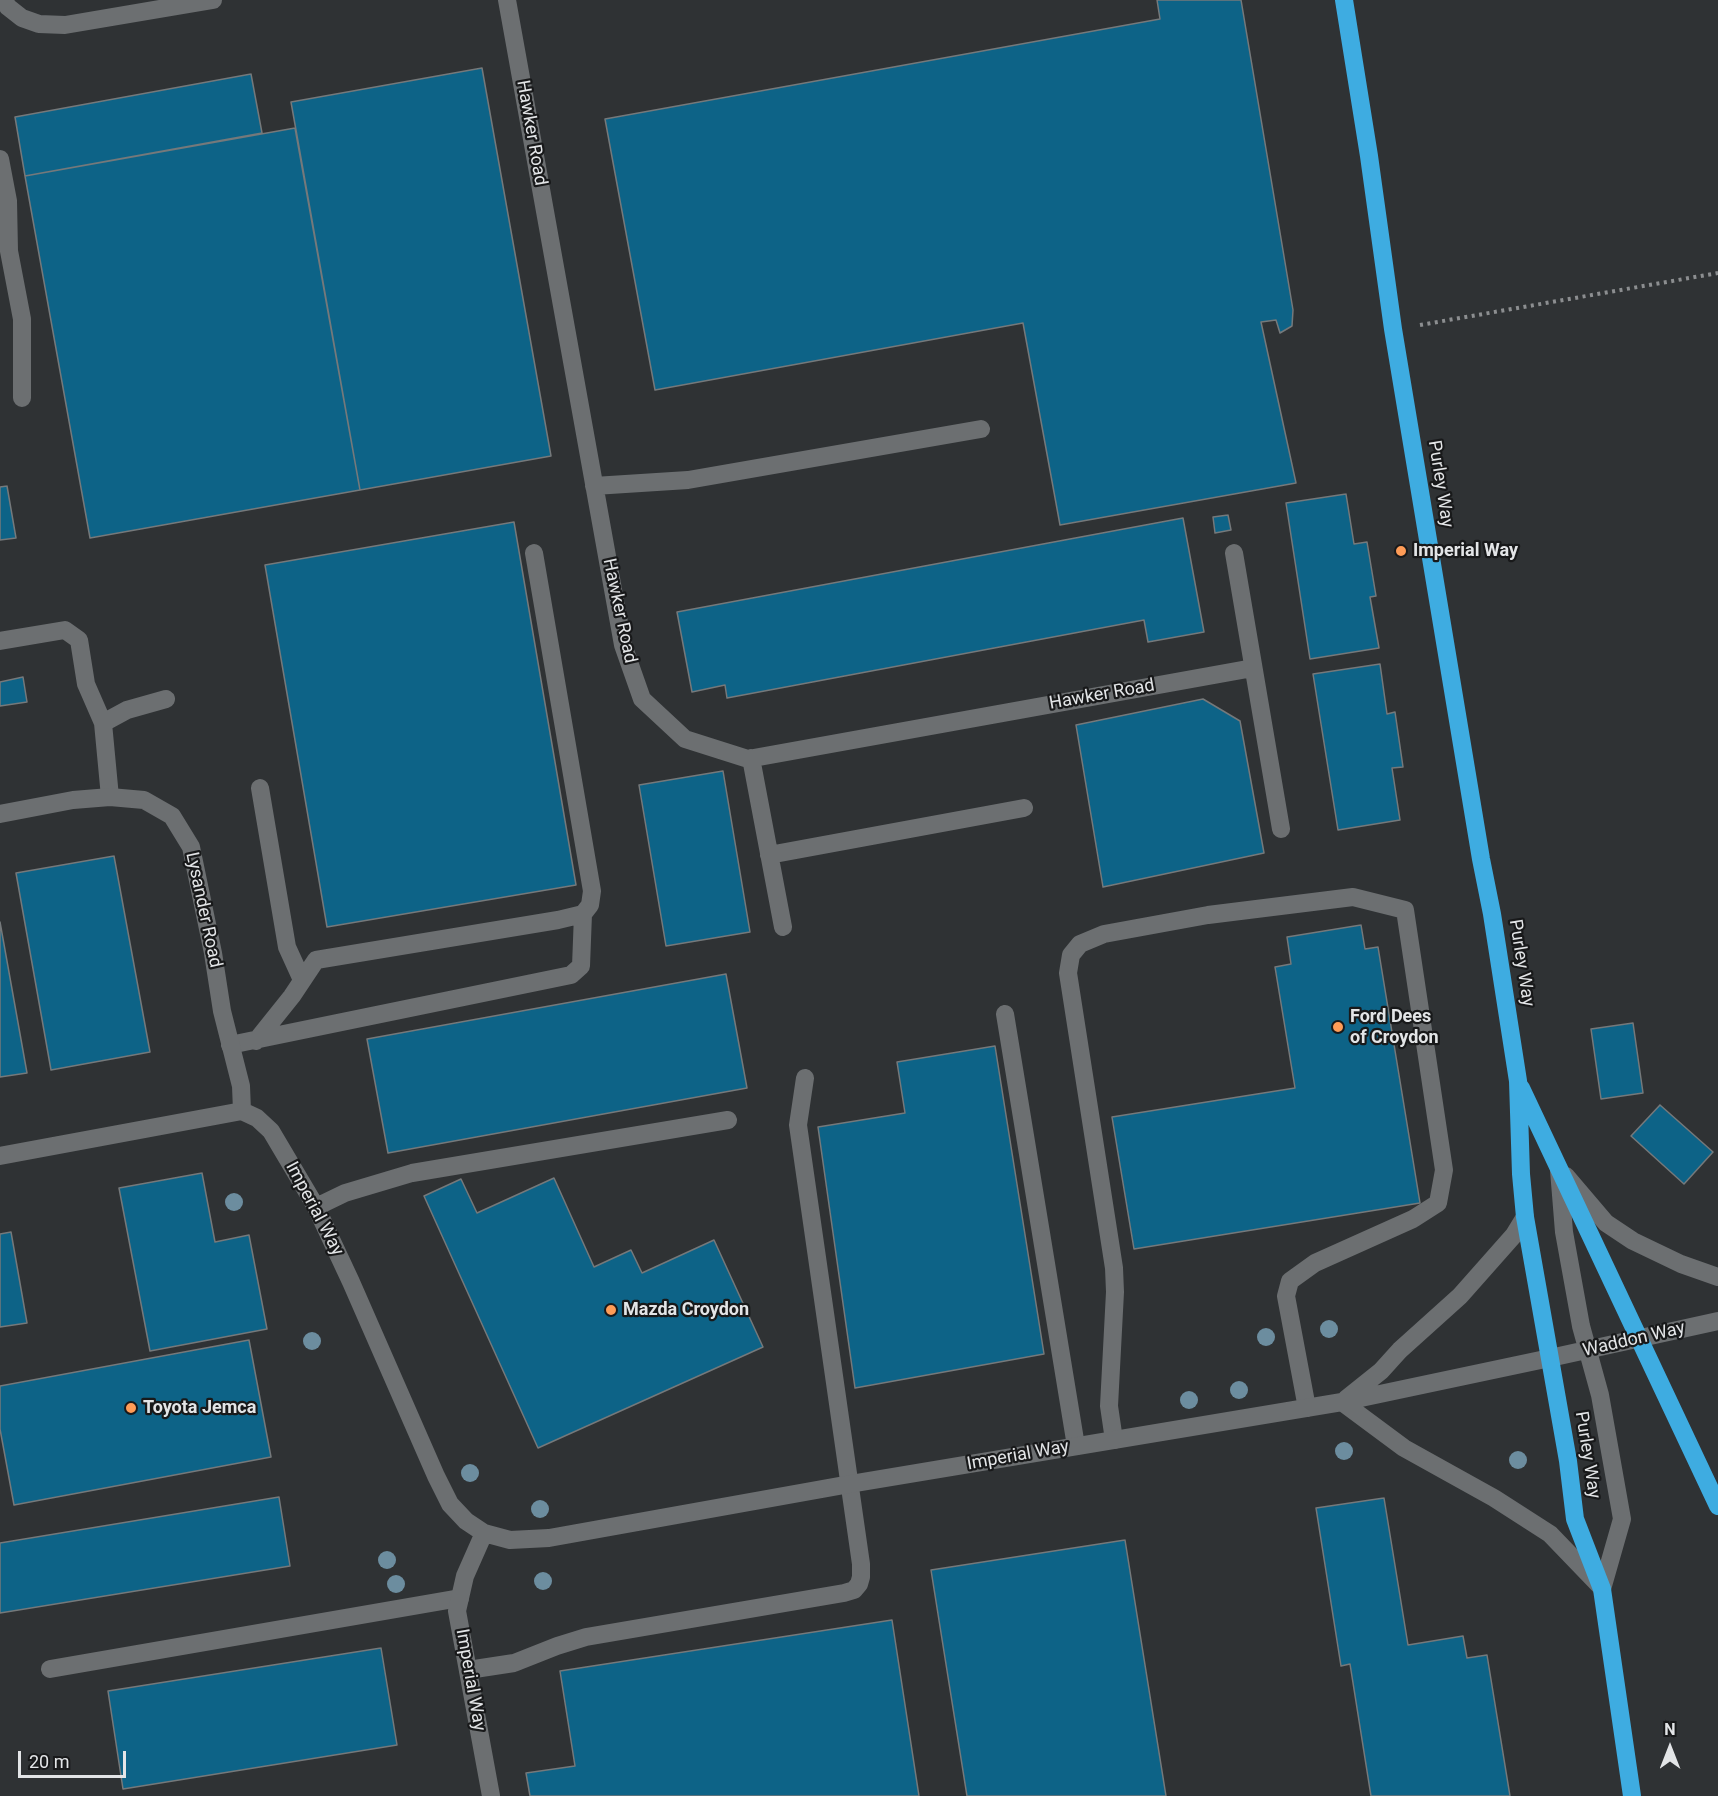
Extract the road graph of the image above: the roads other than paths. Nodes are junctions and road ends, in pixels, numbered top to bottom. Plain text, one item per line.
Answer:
1 (213, 0) edge
2 (507, 0) edge
3 (1344, 0) edge
4 (4, 9) edge
5 (0, 159) edge
6 (22, 398) dead end
7 (981, 429) dead end
8 (594, 486) junction
9 (534, 553) dead end
10 (1234, 553) dead end
11 (0, 641) edge
12 (1253, 668) junction
13 (166, 699) dead end
14 (103, 723) junction
15 (751, 758) junction
16 (261, 788) dead end
17 (110, 797) junction
18 (1024, 808) dead end
19 (0, 814) edge
20 (1281, 829) dead end
21 (770, 855) junction
22 (583, 914) junction
23 (783, 927) dead end
24 (302, 980) junction
25 (1005, 1014) dead end
26 (256, 1041) junction
27 (230, 1045) junction
28 (804, 1077) dead end
29 (1518, 1081) junction
30 (242, 1111) junction
31 (728, 1120) dead end
32 (0, 1156) edge
33 (1559, 1168) junction
34 (316, 1207) junction
35 (1526, 1217) junction
36 (1718, 1277) edge
37 (1718, 1321) edge
38 (1639, 1338) junction
39 (1588, 1350) junction
40 (1550, 1358) junction
41 (1342, 1402) junction
42 (1307, 1408) junction
43 (1114, 1440) junction
44 (1076, 1446) junction
45 (850, 1484) junction
46 (1718, 1506) edge
47 (484, 1533) junction
48 (1602, 1588) junction
49 (460, 1598) junction
50 (50, 1669) dead end
51 (468, 1670) junction
52 (490, 1796) edge
53 (1632, 1796) edge

1 - 4 street
2 - 8 street, Hawker Road
3 - 29 highway, Purley Way
5 - 6 street
7 - 8 street
8 - 15 street, Hawker Road
9 - 22 street
10 - 12 street
11 - 14 street
12 - 15 street, Hawker Road
12 - 20 street
13 - 14 street
14 - 17 street
15 - 21 street
16 - 24 street
17 - 19 street, Lysander Road
17 - 27 street, Lysander Road
18 - 21 street
21 - 23 street
22 - 24 street
22 - 26 street
24 - 26 street
25 - 44 street
26 - 27 street
27 - 30 street, Lysander Road
28 - 45 street
29 - 33 highway, Purley Way
29 - 35 highway, Purley Way
30 - 32 street
30 - 34 street, Imperial Way
31 - 34 street
33 - 36 street
33 - 38 highway, Purley Way
33 - 39 street
34 - 47 street, Imperial Way
35 - 40 highway, Purley Way
35 - 41 street
37 - 38 street, Waddon Way
38 - 39 street, Waddon Way
38 - 46 highway, Purley Way
39 - 40 street, Waddon Way
39 - 48 street
40 - 41 street, Imperial Way
40 - 48 highway, Purley Way
41 - 42 street, Imperial Way
41 - 48 street
42 - 43 street, Imperial Way
42 - 43 street
43 - 44 street, Imperial Way
44 - 45 street, Imperial Way
45 - 47 street, Imperial Way
45 - 51 street
47 - 49 street, Imperial Way
48 - 53 highway, Purley Way
49 - 50 street
49 - 51 street, Imperial Way
51 - 52 street, Imperial Way

